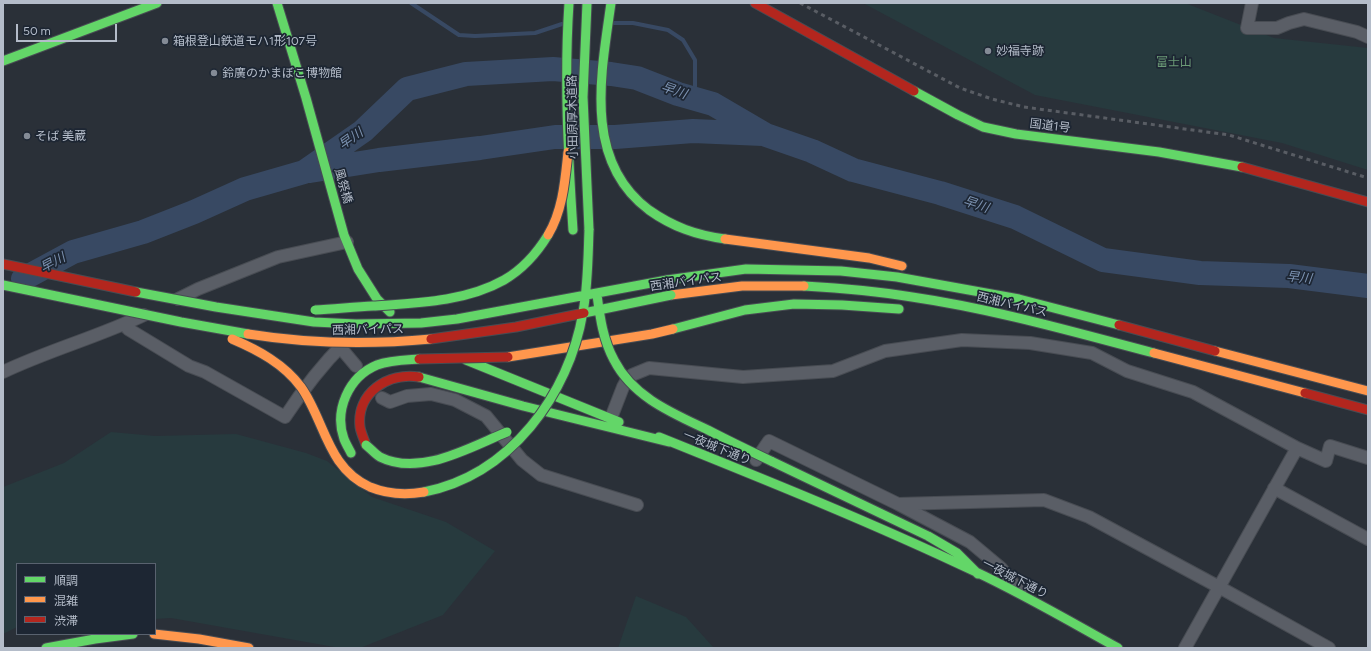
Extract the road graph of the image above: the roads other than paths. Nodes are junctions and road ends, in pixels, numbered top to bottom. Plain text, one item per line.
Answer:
1 (157, 3) edge
2 (277, 3) edge
3 (569, 3) edge
4 (587, 3) edge
5 (611, 3) edge
6 (755, 3) edge
7 (1252, 3) edge
8 (1368, 37) edge
9 (3, 61) edge
10 (568, 152) junction
11 (1368, 202) edge
12 (589, 230) junction
13 (574, 237) dead end
14 (345, 239) junction
15 (3, 264) edge
16 (910, 267) dead end
17 (932, 274) dead end
18 (3, 284) edge
19 (575, 288) dead end
20 (1019, 299) junction
21 (216, 307) junction
22 (388, 310) junction
23 (905, 310) dead end
24 (984, 319) dead end
25 (126, 323) junction
26 (188, 323) junction
27 (570, 326) dead end
28 (1059, 328) junction
29 (566, 337) dead end
30 (340, 347) junction
31 (558, 359) dead end
32 (356, 366) dead end
33 (3, 372) edge
34 (544, 384) dead end
35 (1368, 391) edge
36 (382, 398) dead end
37 (1368, 410) edge
38 (522, 416) dead end
39 (611, 418) junction
40 (670, 442) junction
41 (1297, 448) junction
42 (492, 449) dead end
43 (1368, 458) edge
44 (358, 462) dead end
45 (747, 472) junction
46 (1274, 488) junction
47 (898, 504) junction
48 (638, 505) dead end
49 (1368, 539) edge
50 (978, 574) junction
51 (1219, 587) junction
52 (1023, 596) junction
53 (156, 634) edge
54 (125, 635) edge
55 (46, 648) edge
56 (249, 648) edge
57 (1118, 648) edge
58 (1185, 648) edge
59 (1329, 648) edge

1 - 9 main road
2 - 14 main road, 風祭橋
3 - 10 main road, 小田原厚木道路
4 - 12 main road, 小田原厚木道路
5 - 16 main road
6 - 11 main road, 国道1号
7 - 8 street
10 - 13 main road, bridge
10 - 21 main road, bridge
12 - 26 main road, bridge
12 - 50 main road, bridge
14 - 22 main road, 一夜城下通り
14 - 25 street
15 - 21 main road, 西湘バイパス, bridge
17 - 20 main road
18 - 26 main road, 西湘バイパス, bridge
19 - 27 main road, bridge
20 - 21 main road, 西湘バイパス, bridge
20 - 35 main road, 西湘バイパス
22 - 30 street
22 - 39 main road, 一夜城下通り
23 - 44 main road, bridge
24 - 28 main road
25 - 30 street
25 - 33 street
26 - 28 main road, 西湘バイパス, bridge
28 - 37 main road, 西湘バイパス
29 - 31 main road
30 - 32 street
34 - 38 main road
36 - 48 street
39 - 40 main road, 一夜城下通り
39 - 41 street
40 - 42 main road, bridge
40 - 45 main road, 一夜城下通り
41 - 43 street
41 - 46 street
45 - 47 street
45 - 50 main road, 一夜城下通り
46 - 49 street
46 - 51 street
47 - 51 street
47 - 52 street
50 - 52 main road, 一夜城下通り
51 - 58 street
51 - 59 street
52 - 57 main road, 一夜城下通り
53 - 56 main road
54 - 55 main road

